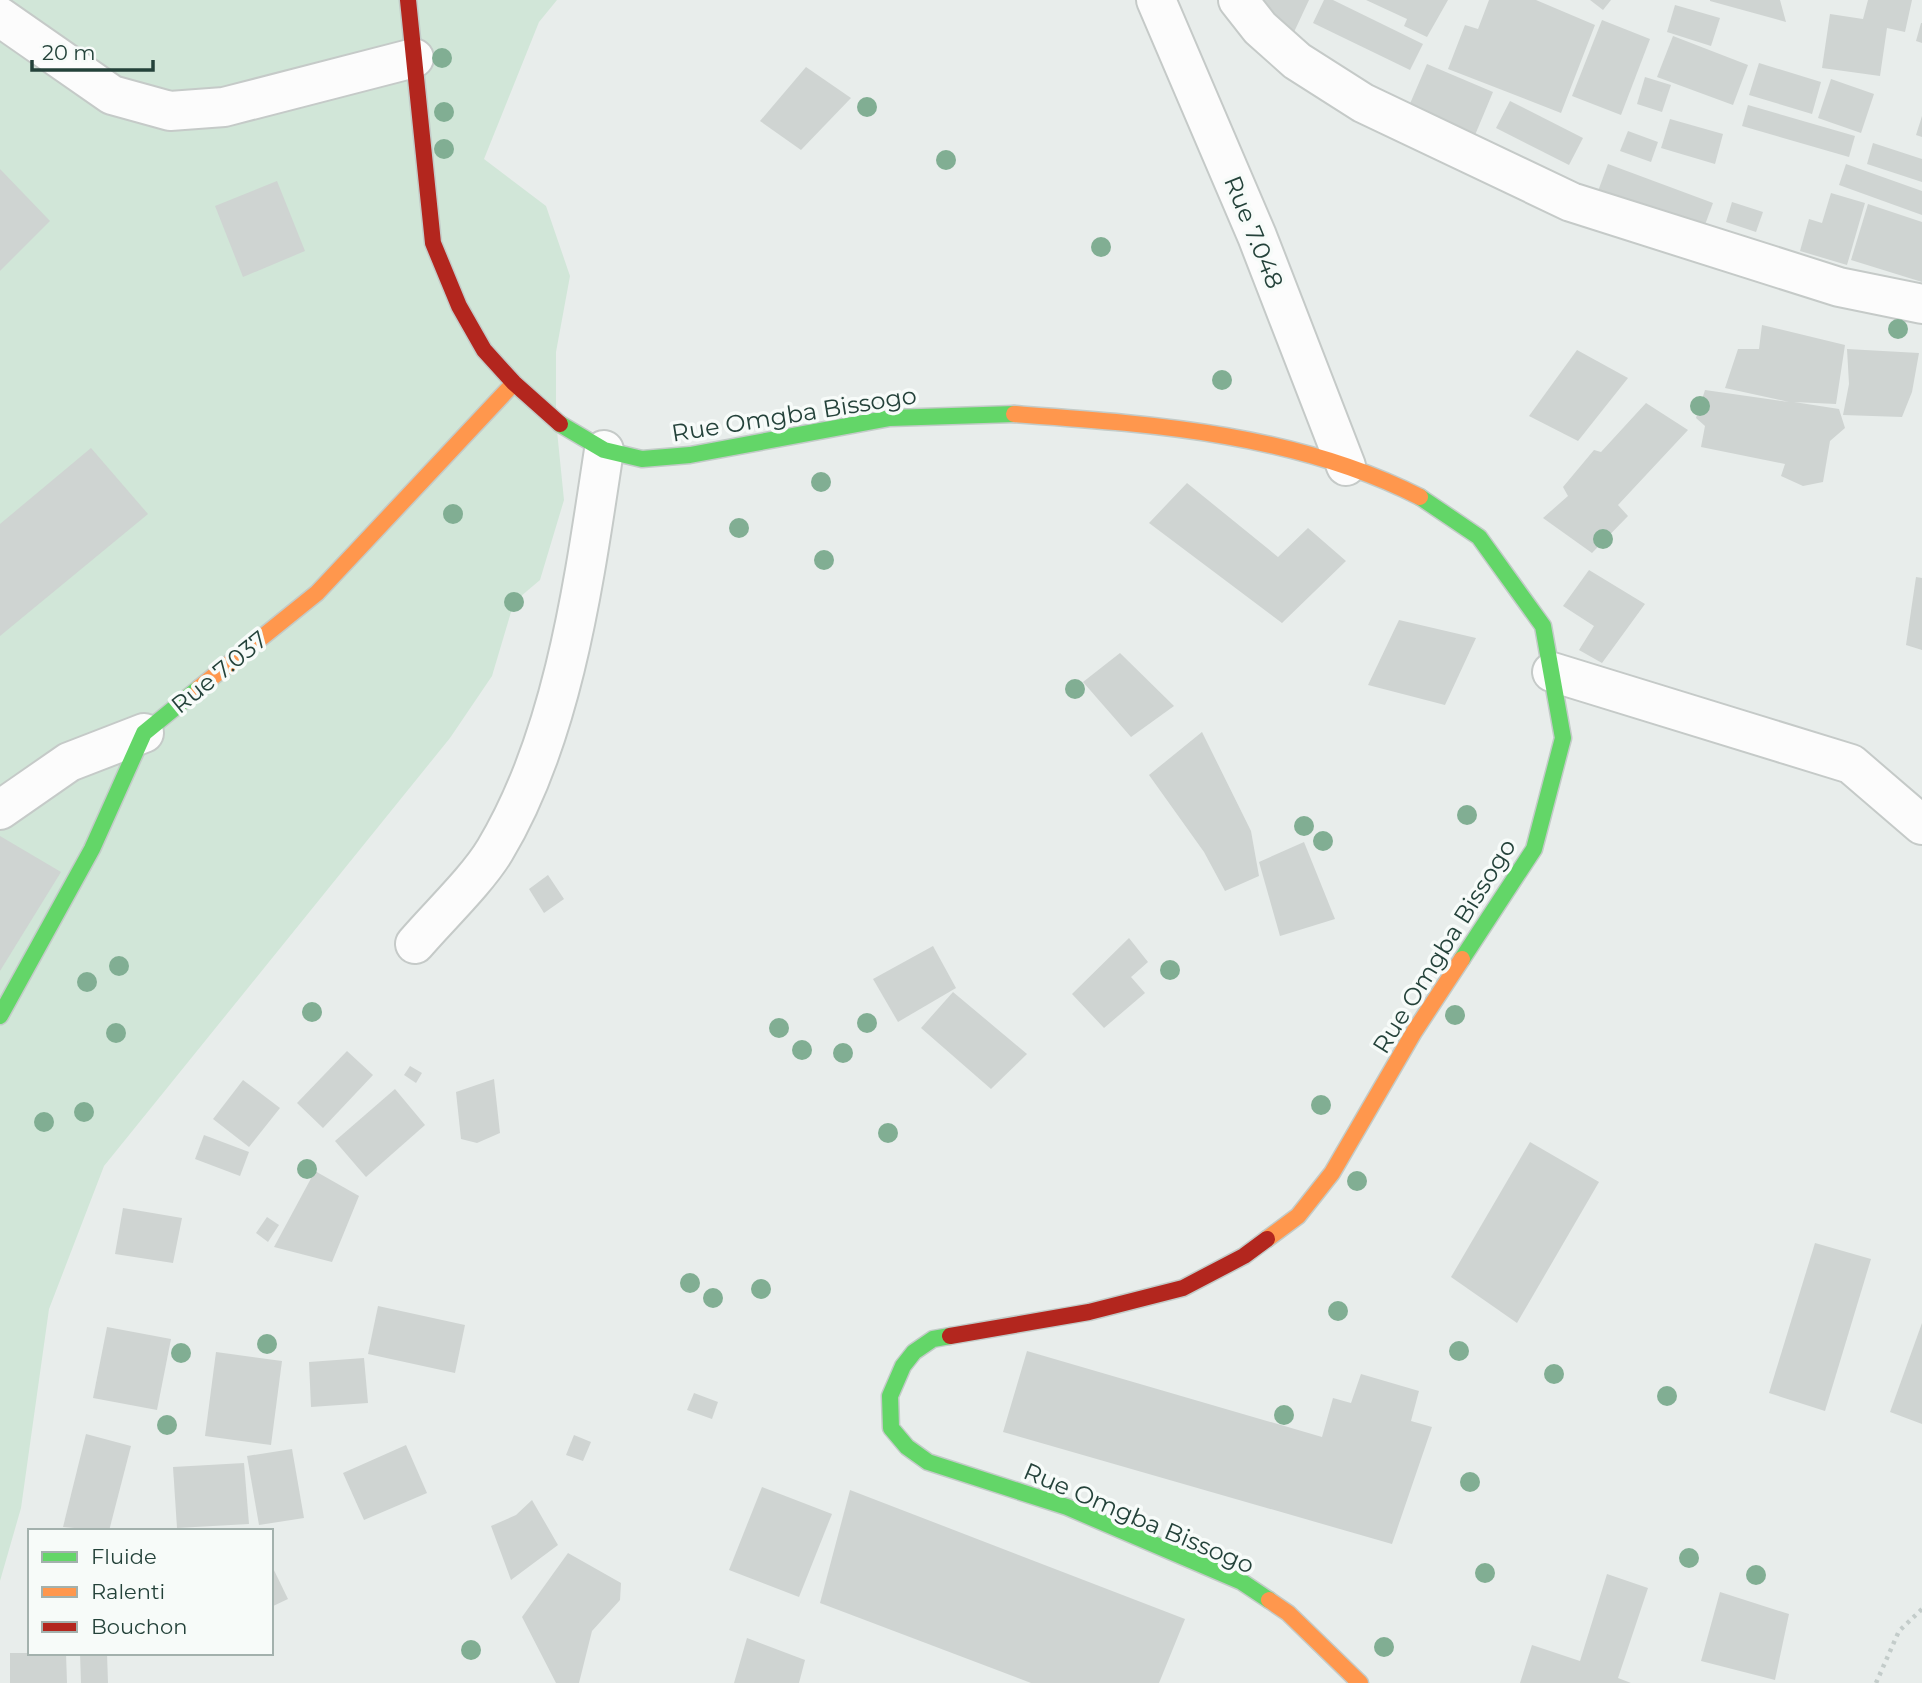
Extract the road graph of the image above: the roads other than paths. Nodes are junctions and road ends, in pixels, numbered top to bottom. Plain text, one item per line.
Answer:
1 (408, 0) edge
2 (1156, 0) edge
3 (1238, 0) edge
4 (0, 17) edge
5 (414, 58) junction
6 (1922, 304) edge
7 (514, 383) junction
8 (604, 450) junction
9 (1346, 466) junction
10 (1552, 672) junction
11 (144, 733) junction
12 (0, 810) edge
13 (1922, 825) edge
14 (415, 944) dead end
15 (0, 1016) edge
16 (1360, 1683) edge

1 - 5 street, Rue Omgba Bissogo
2 - 9 street, Rue 7.048
3 - 6 street
4 - 5 street
5 - 7 street, Rue Omgba Bissogo
7 - 8 street, Rue Omgba Bissogo
7 - 11 street, Rue 7.037
8 - 9 street, Rue Omgba Bissogo
8 - 14 street
9 - 10 street, Rue Omgba Bissogo
10 - 13 street
10 - 16 street, Rue Omgba Bissogo
11 - 12 street
11 - 15 street, Rue 7.037

